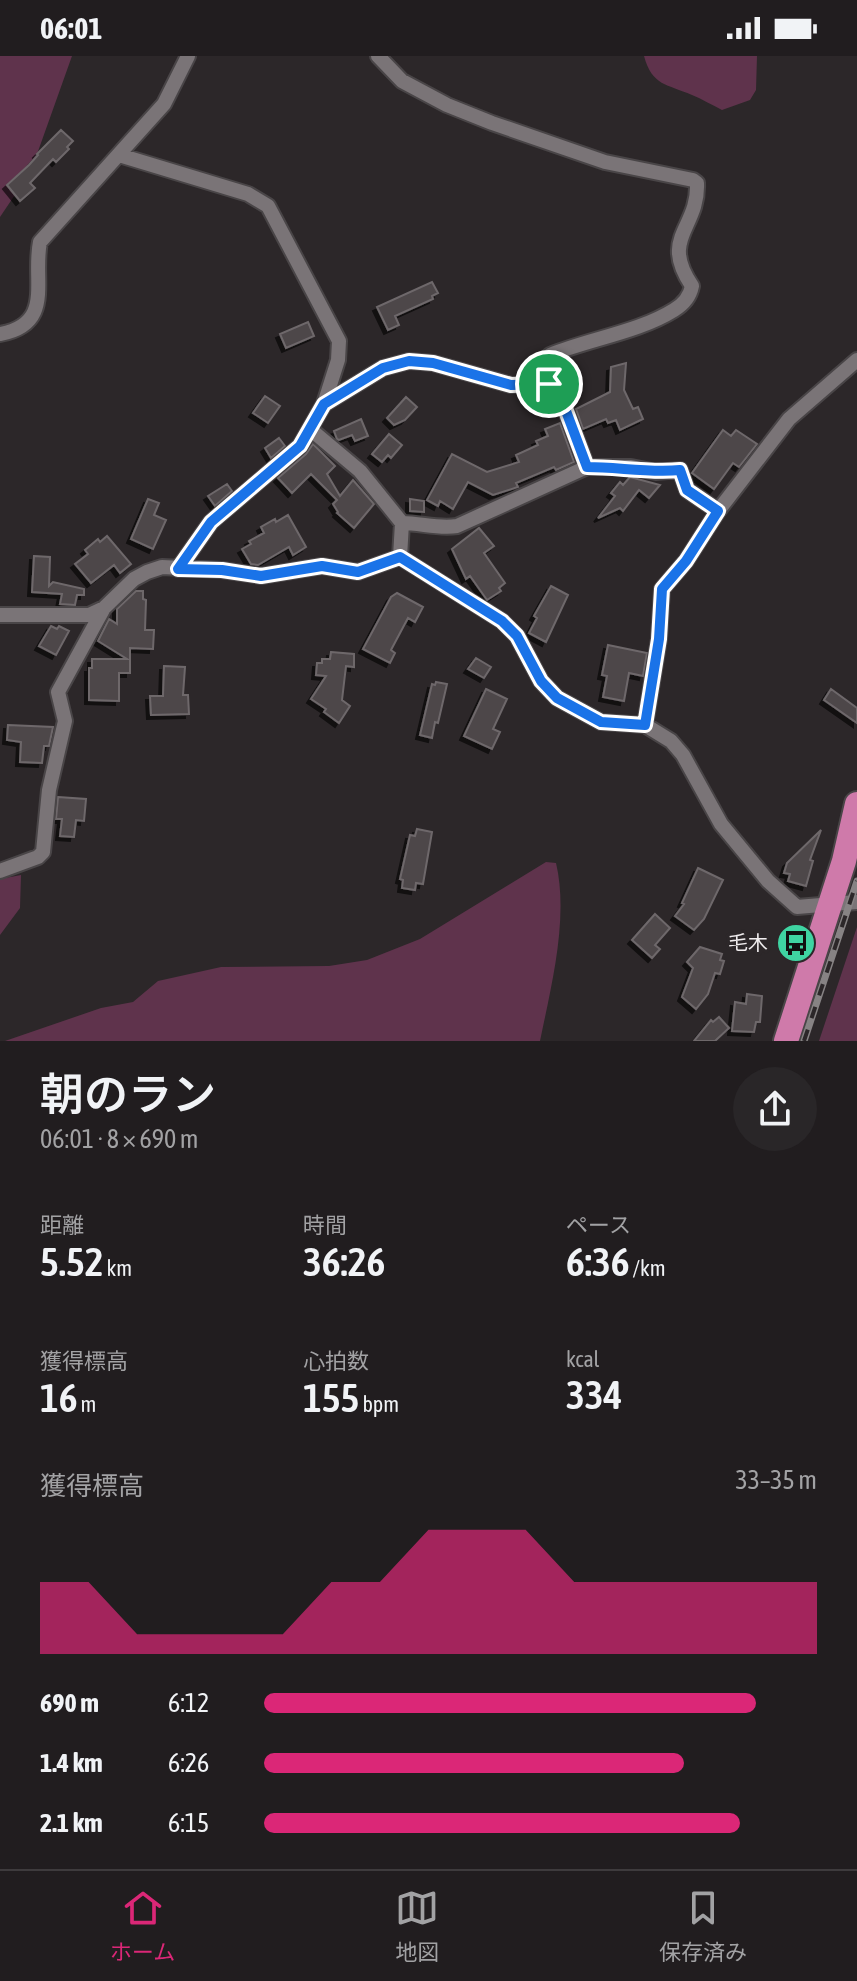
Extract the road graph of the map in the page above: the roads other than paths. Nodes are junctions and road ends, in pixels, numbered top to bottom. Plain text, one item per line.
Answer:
1 (188, 56) edge
2 (378, 56) edge
3 (119, 155) junction
4 (0, 334) edge
5 (857, 360) edge
6 (549, 384) junction
7 (324, 404) junction
8 (310, 429) junction
9 (587, 467) junction
10 (718, 511) junction
11 (402, 523) junction
12 (400, 557) junction
13 (178, 569) junction
14 (104, 608) junction
15 (0, 615) edge
16 (645, 725) junction
17 (857, 804) edge
18 (0, 871) edge
19 (857, 902) edge
20 (830, 906) junction
21 (786, 1041) edge

1 - 3 street
2 - 6 street
3 - 4 street
3 - 7 street
5 - 10 street
6 - 7 street
6 - 9 street
7 - 8 street
8 - 11 street
8 - 13 street
9 - 10 street
9 - 11 street
10 - 16 street
11 - 12 street
12 - 13 street
12 - 16 street
13 - 14 street
14 - 15 street
14 - 18 street
16 - 20 street
17 - 20 highway
19 - 20 street
20 - 21 highway

